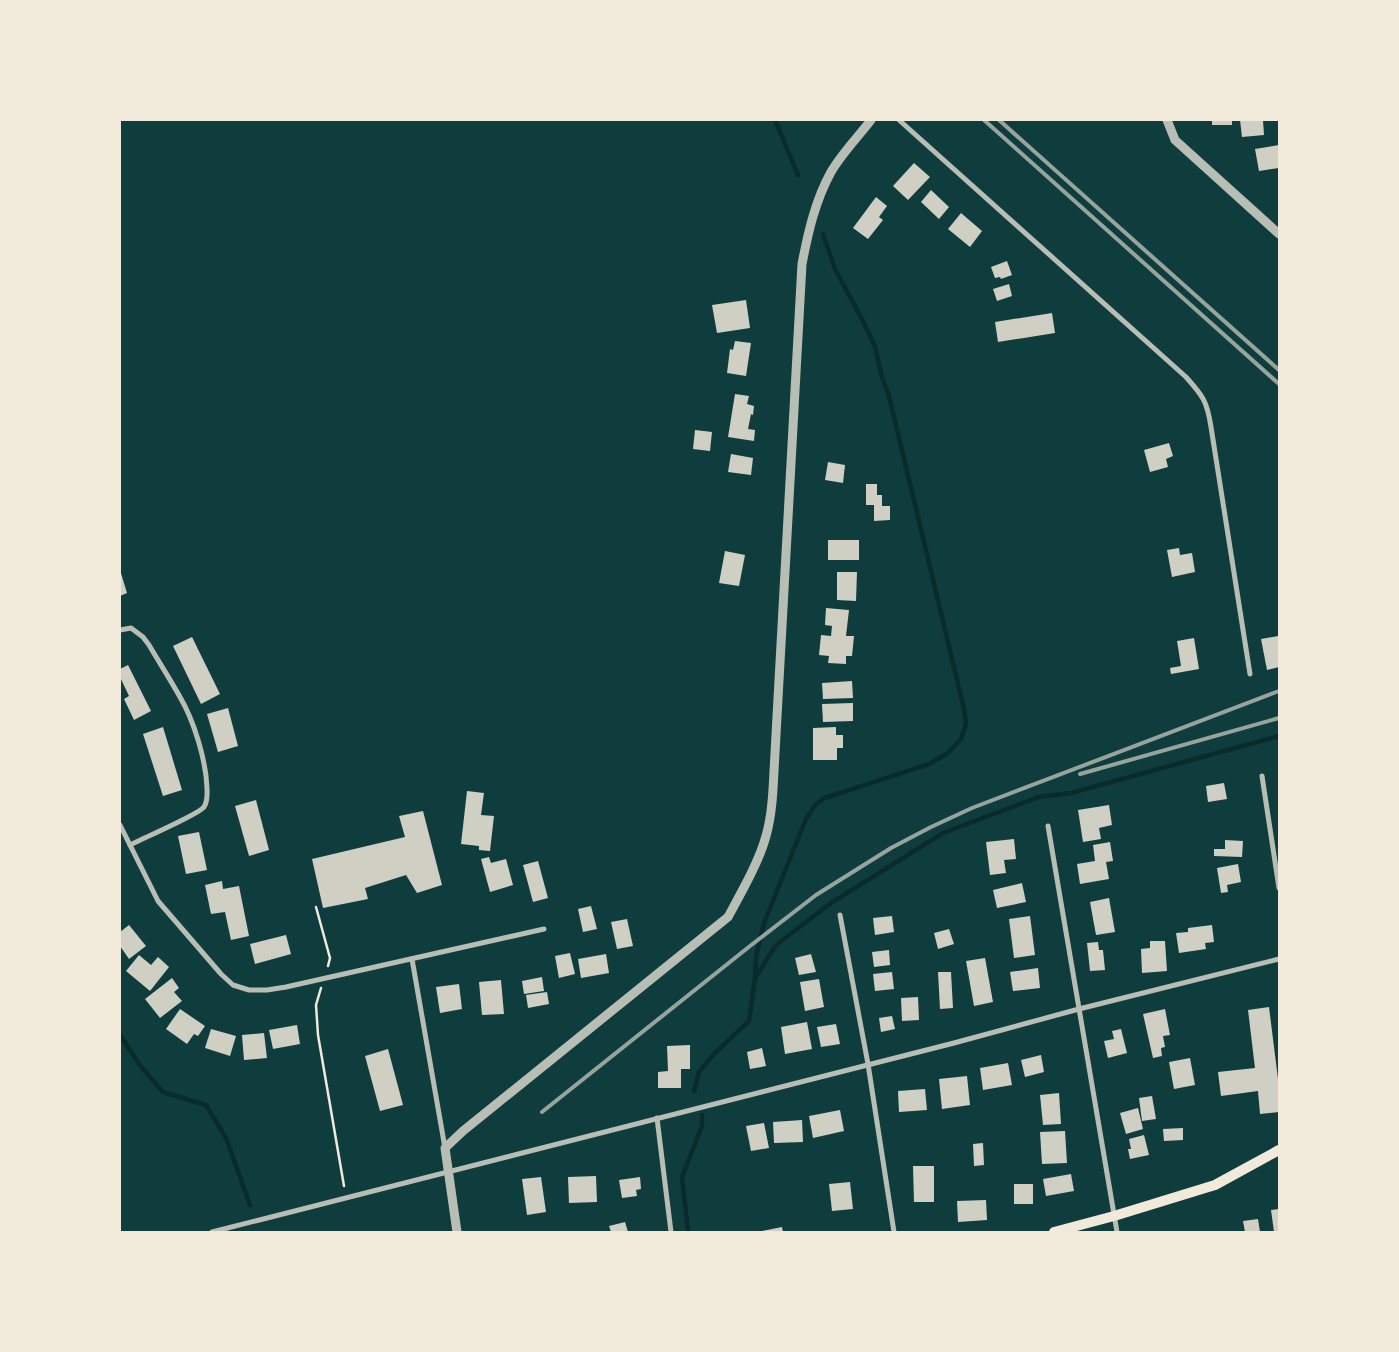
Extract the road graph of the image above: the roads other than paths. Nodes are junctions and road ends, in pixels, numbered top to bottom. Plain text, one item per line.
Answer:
1 (871, 120) edge
2 (899, 120) edge
3 (1167, 120) edge
4 (1279, 234) edge
5 (120, 630) edge
6 (1250, 674) dead end
7 (1262, 776) dead end
8 (120, 825) edge
9 (1048, 826) dead end
10 (130, 845) junction
11 (1279, 888) edge
12 (840, 915) dead end
13 (544, 928) dead end
14 (412, 959) junction
15 (1279, 959) edge
16 (1079, 1009) junction
17 (868, 1064) junction
18 (657, 1118) junction
19 (445, 1148) junction
20 (1279, 1150) edge
21 (449, 1171) junction
22 (1114, 1216) junction
23 (212, 1232) edge
24 (457, 1232) edge
25 (671, 1232) edge
26 (894, 1232) edge
27 (1054, 1232) edge
28 (1116, 1232) edge

1 - 19 street
2 - 6 street
3 - 4 street
5 - 10 street
7 - 11 street
8 - 10 street
9 - 16 street
10 - 14 street
12 - 17 street
13 - 14 street
14 - 19 street
15 - 16 street
16 - 17 street
16 - 22 street
17 - 18 street
17 - 26 street
18 - 21 street
18 - 25 street
19 - 21 street
20 - 22 main road
21 - 23 street
21 - 24 street
22 - 27 main road
22 - 28 street

